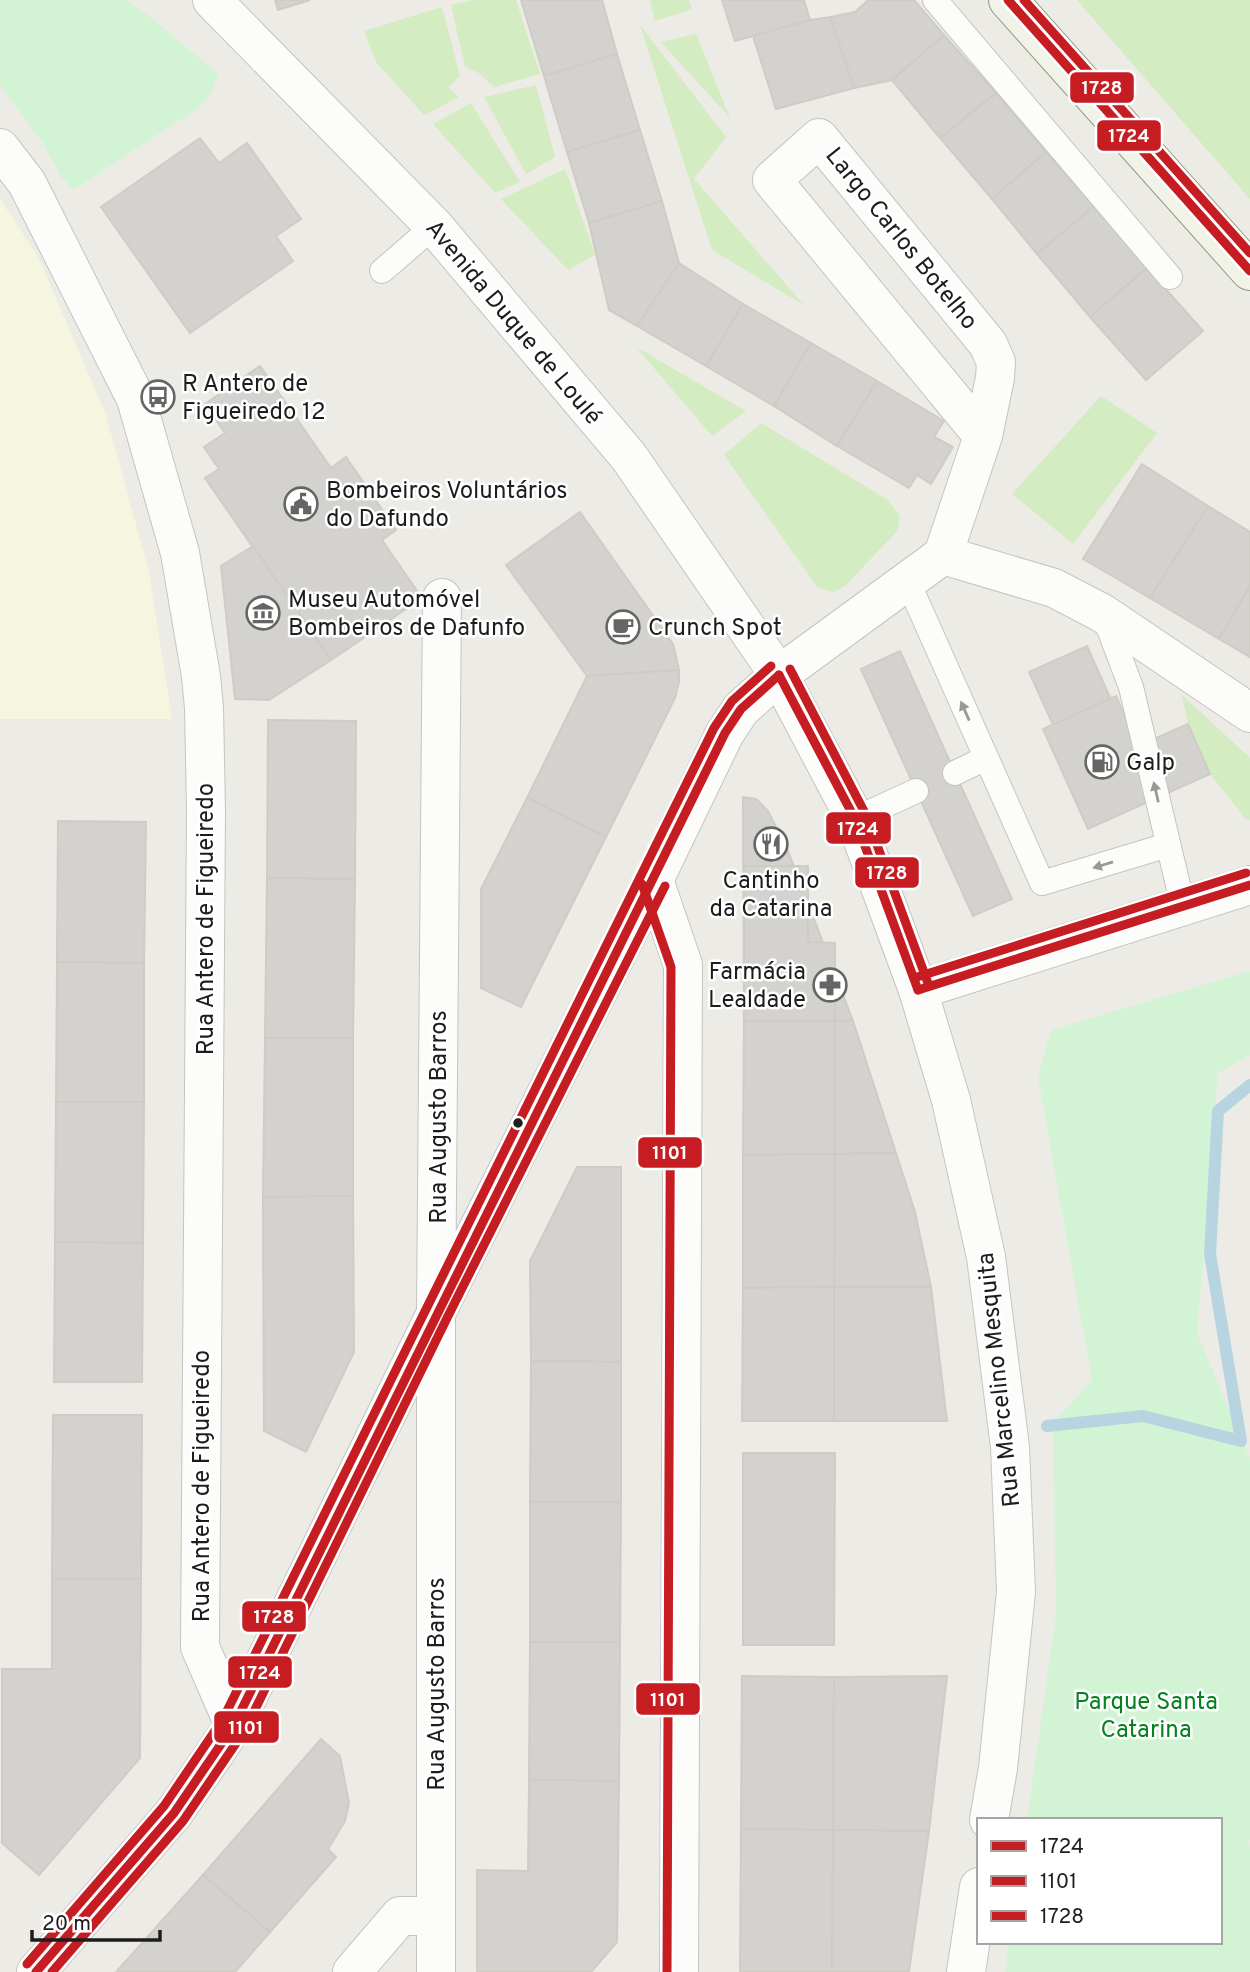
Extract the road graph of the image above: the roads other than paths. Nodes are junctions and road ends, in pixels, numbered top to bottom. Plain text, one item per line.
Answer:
1 (212, 0) edge
2 (935, 0) edge
3 (1008, 0) edge
4 (0, 148) edge
5 (434, 226) junction
6 (382, 271) dead end
7 (1250, 271) edge
8 (1170, 277) dead end
9 (983, 436) junction
10 (943, 555) junction
11 (908, 582) junction
12 (442, 598) dead end
13 (1102, 613) junction
14 (779, 675) junction
15 (1250, 713) edge
16 (986, 758) junction
17 (955, 773) dead end
18 (916, 791) dead end
19 (855, 819) junction
20 (1168, 845) junction
21 (654, 880) junction
22 (1250, 885) edge
23 (1183, 906) junction
24 (918, 990) junction
25 (436, 1313) junction
26 (234, 1726) junction
27 (989, 1818) edge
28 (977, 1900) edge
29 (436, 1916) junction
30 (36, 1972) edge
31 (352, 1972) edge
32 (436, 1972) edge
33 (679, 1972) edge
34 (966, 1972) edge

1 - 5 street, Avenida Duque de Loulé
2 - 8 lane
3 - 7 street
4 - 26 street, Rua Antero de Figueiredo
5 - 6 lane
5 - 14 street, Avenida Duque de Loulé
9 - 9 street, Largo Carlos Botelho
9 - 10 street, Largo Carlos Botelho
10 - 11 street
10 - 13 street
11 - 14 street
16 -> 11 lane
12 - 25 street, Rua Augusto Barros
13 - 15 street
20 -> 13 lane
14 - 19 street, Avenida Duque de Loulé
14 - 21 street
16 - 17 lane
20 -> 16 lane
18 - 19 lane
19 - 24 street, Avenida Duque de Loulé
20 - 23 lane
21 - 25 street
21 - 33 street
22 - 23 street
23 - 24 street
24 - 27 street, Rua Marcelino Mesquita
25 - 26 street
25 - 29 street, Rua Augusto Barros
26 - 30 street
28 - 34 street
29 - 31 street
29 - 32 street, Rua Augusto Barros

